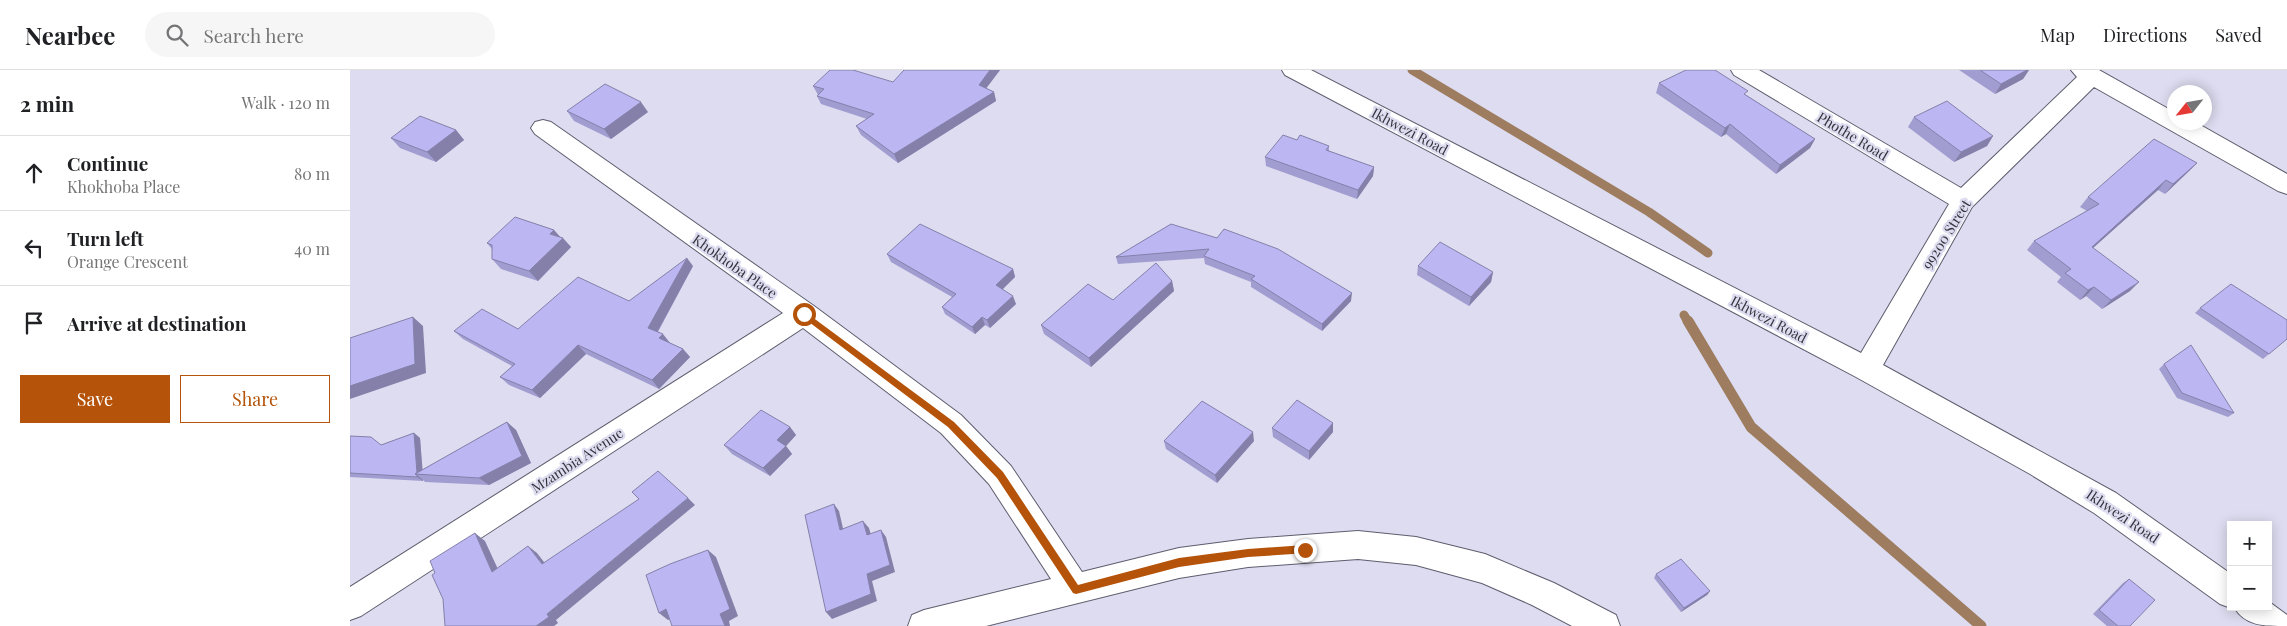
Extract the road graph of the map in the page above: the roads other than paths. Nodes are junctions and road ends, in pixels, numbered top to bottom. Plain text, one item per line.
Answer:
1 (1293, 70) edge
2 (1742, 70) edge
3 (2087, 73) edge
4 (2167, 118) edge
5 (543, 128) dead end
6 (2189, 130) edge
7 (2287, 185) edge
8 (1963, 201) junction
9 (804, 314) junction
10 (1866, 369) junction
11 (2227, 589) edge
12 (1076, 590) junction
13 (350, 605) edge
14 (2255, 611) edge
15 (924, 626) edge
16 (1604, 626) edge
17 (2275, 626) edge

1 - 10 street, Ikhwezi Road
2 - 8 street, Phothe Road
3 - 4 street
3 - 8 street, 99200 Street
5 - 9 street, Khokhoba Place
6 - 7 street
8 - 10 street, 99200 Street
9 - 12 street, Khokhoba Place
9 - 13 street, Mzambia Avenue
10 - 11 street, Ikhwezi Road
12 - 15 street
12 - 16 street
14 - 17 street

